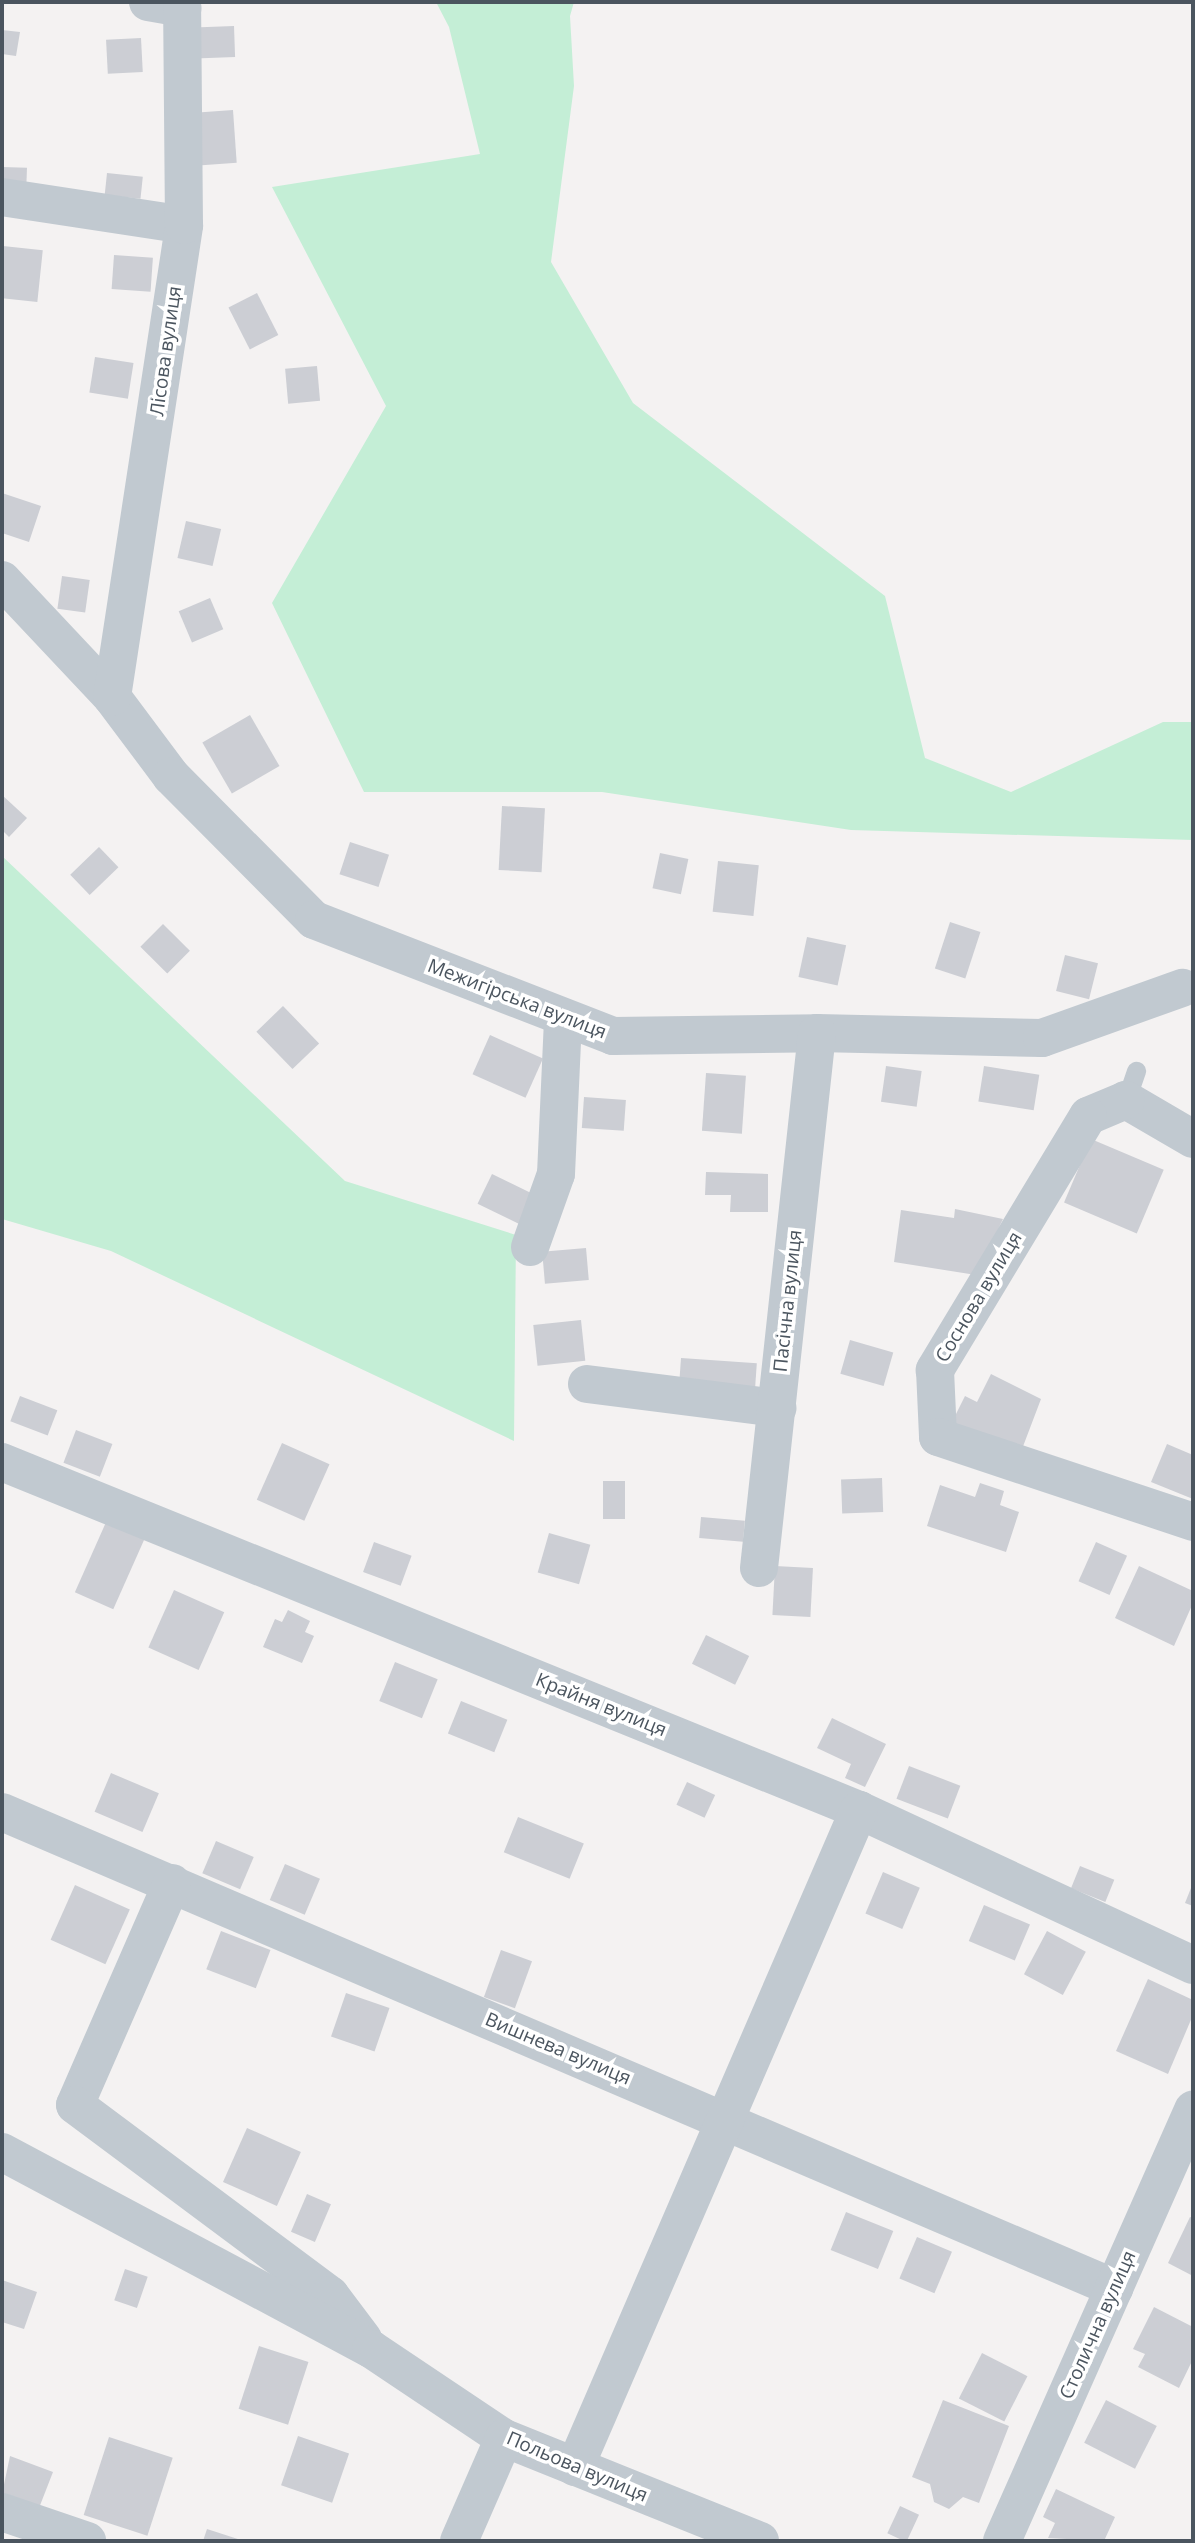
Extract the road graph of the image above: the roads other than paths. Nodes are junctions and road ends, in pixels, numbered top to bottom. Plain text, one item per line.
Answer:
1 (171, 4) edge
2 (2, 197) edge
3 (184, 225) junction
4 (2, 580) edge
5 (112, 697) junction
6 (1181, 988) dead end
7 (563, 1017) junction
8 (817, 1033) junction
9 (1193, 1139) edge
10 (530, 1247) dead end
11 (587, 1384) dead end
12 (777, 1408) junction
13 (2, 1462) edge
14 (1193, 1522) edge
15 (759, 1568) dead end
16 (859, 1810) junction
17 (2, 1812) edge
18 (172, 1883) junction
19 (1193, 1965) edge
20 (1193, 2109) edge
21 (722, 2119) junction
22 (2, 2152) edge
23 (1114, 2288) junction
24 (371, 2349) junction
25 (504, 2438) junction
26 (575, 2466) junction
27 (2, 2512) edge
28 (88, 2541) edge
29 (459, 2541) edge
30 (760, 2541) edge
31 (1002, 2541) edge

1 - 3 street, Лісова вулиця
2 - 3 street
3 - 5 street, Лісова вулиця
4 - 5 street, Межигірська вулиця
5 - 7 street, Межигірська вулиця
6 - 8 street, Межигірська вулиця
7 - 8 street, Межигірська вулиця
7 - 10 street
8 - 12 street, Пасічна вулиця
9 - 14 street, Соснова вулиця
11 - 12 street
12 - 15 street, Пасічна вулиця
13 - 16 street, Крайня вулиця
16 - 19 street, Крайня вулиця
16 - 21 street
17 - 18 street, Вишнева вулиця
18 - 21 street, Вишнева вулиця
18 - 24 street, Польова вулиця
20 - 23 street, Столична вулиця
21 - 23 street, Вишнева вулиця
21 - 26 street
22 - 24 street, Польова вулиця
23 - 31 street, Столична вулиця
24 - 25 street, Польова вулиця
25 - 26 street, Польова вулиця
25 - 29 street
26 - 30 street, Польова вулиця
27 - 28 street

